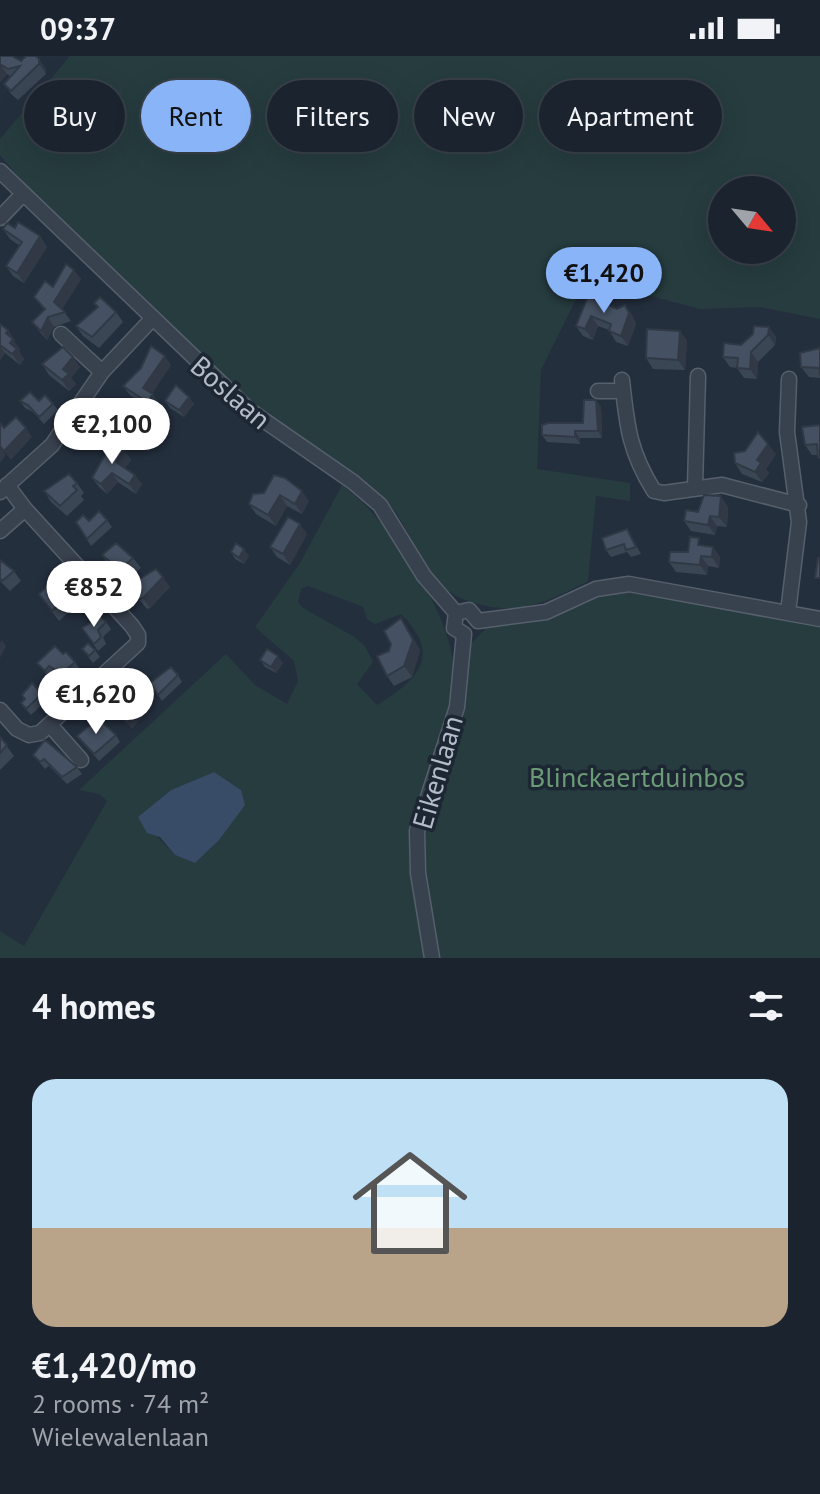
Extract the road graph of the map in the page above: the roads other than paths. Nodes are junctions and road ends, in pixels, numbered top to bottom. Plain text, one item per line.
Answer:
1 (0, 171) edge
2 (22, 195) junction
3 (0, 218) edge
4 (152, 319) junction
5 (61, 334) dead end
6 (102, 372) junction
7 (698, 376) dead end
8 (789, 379) dead end
9 (598, 391) dead end
10 (695, 487) junction
11 (4, 488) edge
12 (799, 505) junction
13 (25, 509) junction
14 (0, 531) edge
15 (788, 612) junction
16 (456, 613) junction
17 (820, 619) edge
18 (478, 621) junction
19 (464, 634) junction
20 (0, 710) edge
21 (50, 725) junction
22 (81, 760) dead end
23 (432, 958) edge

1 - 2 street, Boslaan
2 - 3 street
2 - 4 street, Boslaan
4 - 6 street
4 - 16 street, Boslaan
5 - 6 street
6 - 11 street
7 - 10 street
8 - 12 street
9 - 10 street
10 - 12 street
11 - 13 street
12 - 15 street
13 - 14 street
13 - 21 street
15 - 17 street, Boslaan
15 - 18 street, Boslaan
16 - 18 street, Boslaan
16 - 19 street, Boslaan
18 - 19 street
19 - 23 street, Eikenlaan
20 - 21 street
21 - 22 street

